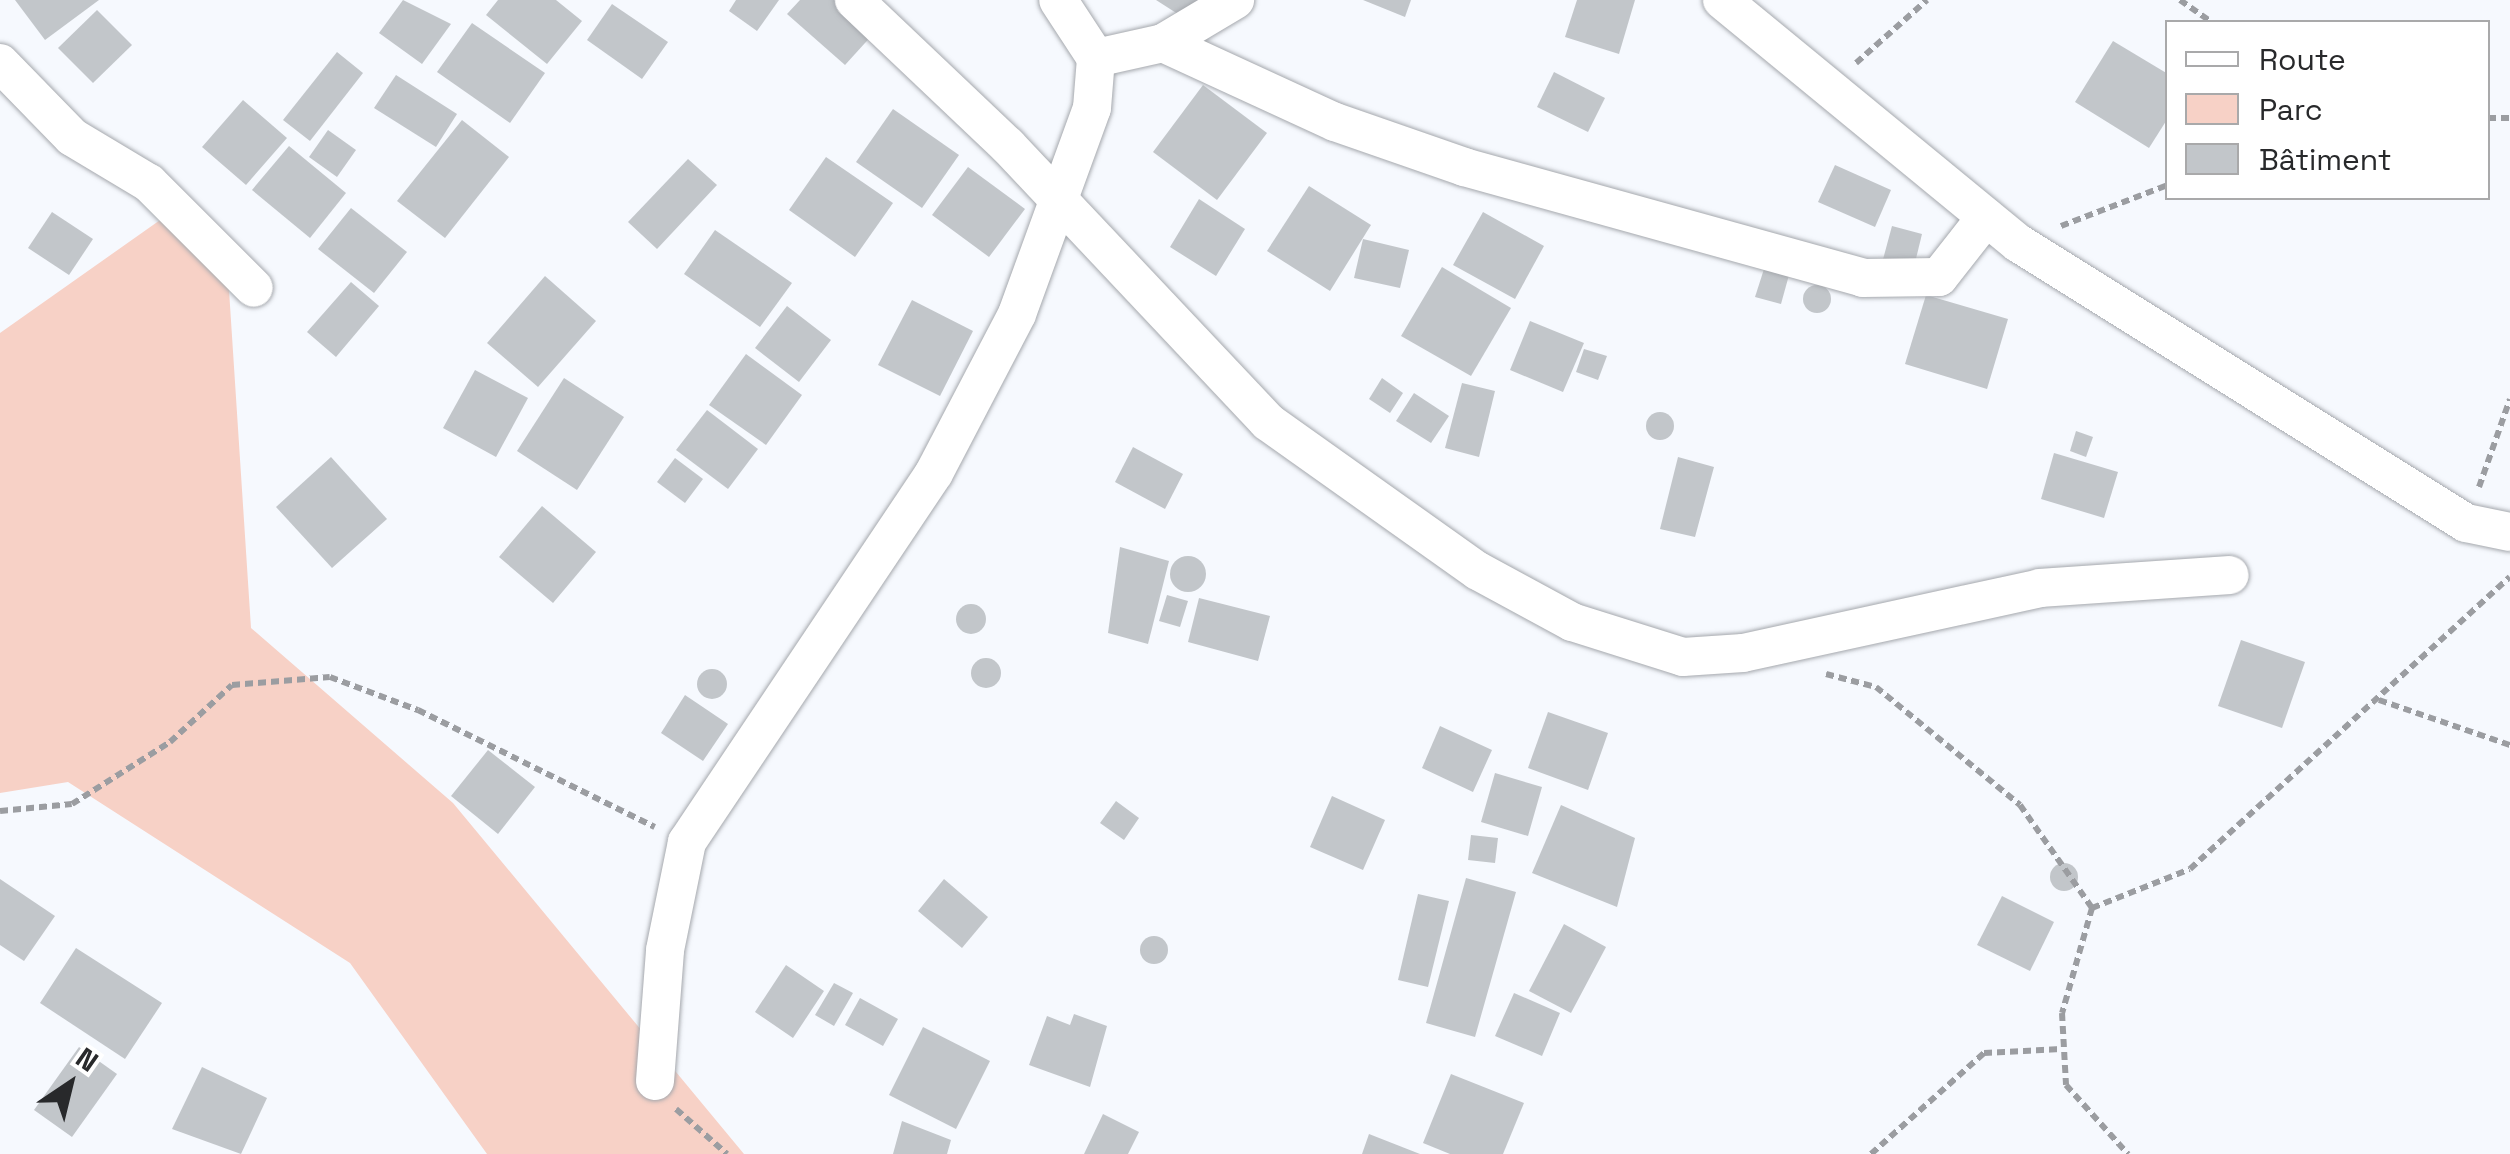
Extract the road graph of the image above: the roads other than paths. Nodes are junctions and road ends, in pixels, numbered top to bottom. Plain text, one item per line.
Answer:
1 (854, 0) edge
2 (1058, 0) edge
3 (1235, 0) edge
4 (1722, 0) edge
5 (1163, 44) junction
6 (1096, 58) junction
7 (0, 62) edge
8 (1056, 204) junction
9 (1986, 217) junction
10 (254, 288) dead end
11 (2510, 532) edge
12 (2230, 575) dead end
13 (654, 1081) road end

1 - 8 street
2 - 6 street
3 - 5 street
4 - 9 street
5 - 6 street
5 - 9 street
6 - 8 street
7 - 10 street
8 - 12 street
8 - 13 street
9 - 11 street

